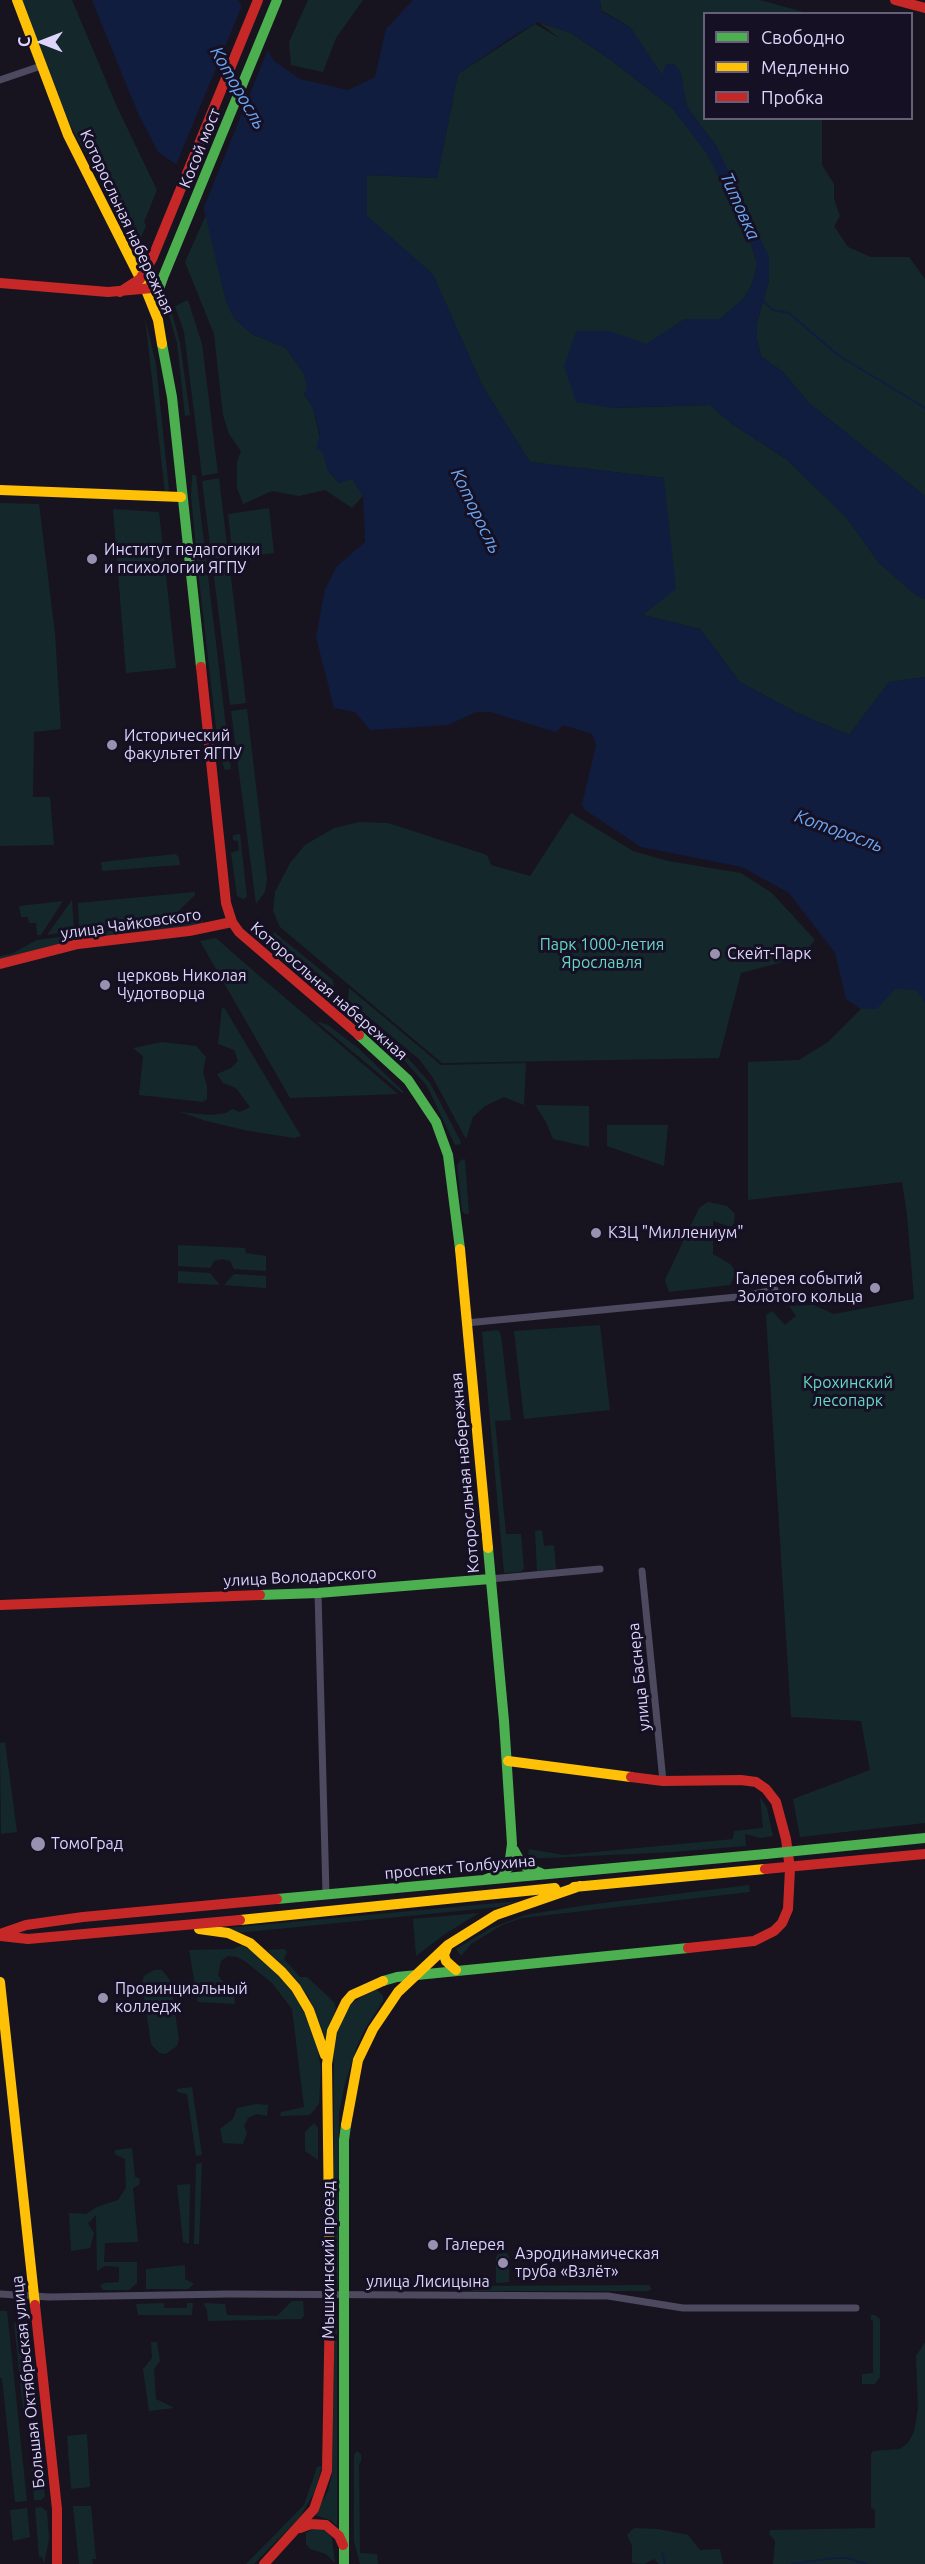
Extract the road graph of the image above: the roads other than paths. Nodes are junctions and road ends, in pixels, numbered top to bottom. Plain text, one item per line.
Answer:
1 (17, 0) edge
2 (258, 0) edge
3 (277, 0) edge
4 (895, 0) edge
5 (925, 8) edge
6 (41, 66) junction
7 (0, 80) edge
8 (140, 279) junction
9 (162, 280) junction
10 (0, 283) edge
11 (146, 290) junction
12 (120, 292) junction
13 (155, 310) junction
14 (0, 490) edge
15 (181, 497) junction
16 (232, 922) junction
17 (0, 964) edge
18 (775, 1290) dead end
19 (466, 1323) junction
20 (600, 1569) dead end
21 (642, 1571) dead end
22 (490, 1579) junction
23 (318, 1593) junction
24 (0, 1605) edge
25 (508, 1761) junction
26 (663, 1781) junction
27 (925, 1838) edge
28 (512, 1844) junction
29 (925, 1854) edge
30 (551, 1874) junction
31 (484, 1880) junction
32 (580, 1886) junction
33 (326, 1894) junction
34 (178, 1926) junction
35 (0, 1935) edge
36 (448, 1945) junction
37 (456, 1970) junction
38 (414, 1974) junction
39 (0, 1982) edge
40 (373, 1984) junction
41 (389, 2004) junction
42 (327, 2064) junction
43 (0, 2294) edge
44 (330, 2294) junction
45 (344, 2294) junction
46 (34, 2296) junction
47 (856, 2308) dead end
48 (295, 2532) junction
49 (343, 2545) junction
50 (57, 2564) edge
51 (264, 2564) edge
52 (344, 2564) edge

1 - 6 main road, Которосльная набережная
2 - 8 main road, Косой мост
3 - 9 main road, Косой мост
4 - 5 main road
6 - 7 street
6 - 8 main road, Которосльная набережная
8 - 11 main road, Которосльная набережная
8 - 12 main road
9 - 11 main road
9 - 13 main road, Косой мост
10 - 12 main road
11 - 12 main road
11 - 13 main road, Которосльная набережная
13 - 15 main road, Которосльная набережная
14 - 15 main road
15 - 16 main road, Которосльная набережная
16 - 17 main road, улица Чайковского
16 - 19 main road, Которосльная набережная
18 - 19 street
19 - 22 main road, Которосльная набережная
20 - 22 street, улица Володарского
21 - 26 street, улица Баснера
22 - 23 main road, улица Володарского
22 - 25 main road, Которосльная набережная
23 - 24 main road, улица Володарского
23 - 33 street
25 - 26 main road
25 - 28 main road, Которосльная набережная
26 - 37 main road
27 - 30 main road, проспект Толбухина, bridge
28 - 30 main road
28 - 31 main road
29 - 32 main road, проспект Толбухина, bridge
30 - 31 main road, проспект Толбухина
31 - 33 main road, проспект Толбухина
32 - 34 main road, проспект Толбухина
32 - 36 main road, Мышкинский проезд
33 - 35 main road, проспект Толбухина
34 - 35 main road, проспект Толбухина
34 - 42 main road, Мышкинский проезд
36 - 37 main road
36 - 38 main road, Мышкинский проезд
37 - 38 main road
38 - 40 main road, Мышкинский проезд
38 - 41 main road, Мышкинский проезд
39 - 46 main road, Большая Октябрьская улица
40 - 41 main road
40 - 42 main road, Мышкинский проезд
41 - 45 main road, Мышкинский проезд
42 - 44 main road, Мышкинский проезд
43 - 46 street, улица Лисицына
44 - 45 street, улица Лисицына
44 - 46 street, улица Лисицына
44 - 48 main road, Мышкинский проезд
45 - 47 street, улица Лисицына
45 - 49 main road, Мышкинский проезд
46 - 50 main road, Большая Октябрьская улица
48 - 49 main road
48 - 51 main road, Мышкинский проезд
49 - 52 main road, Мышкинский проезд

